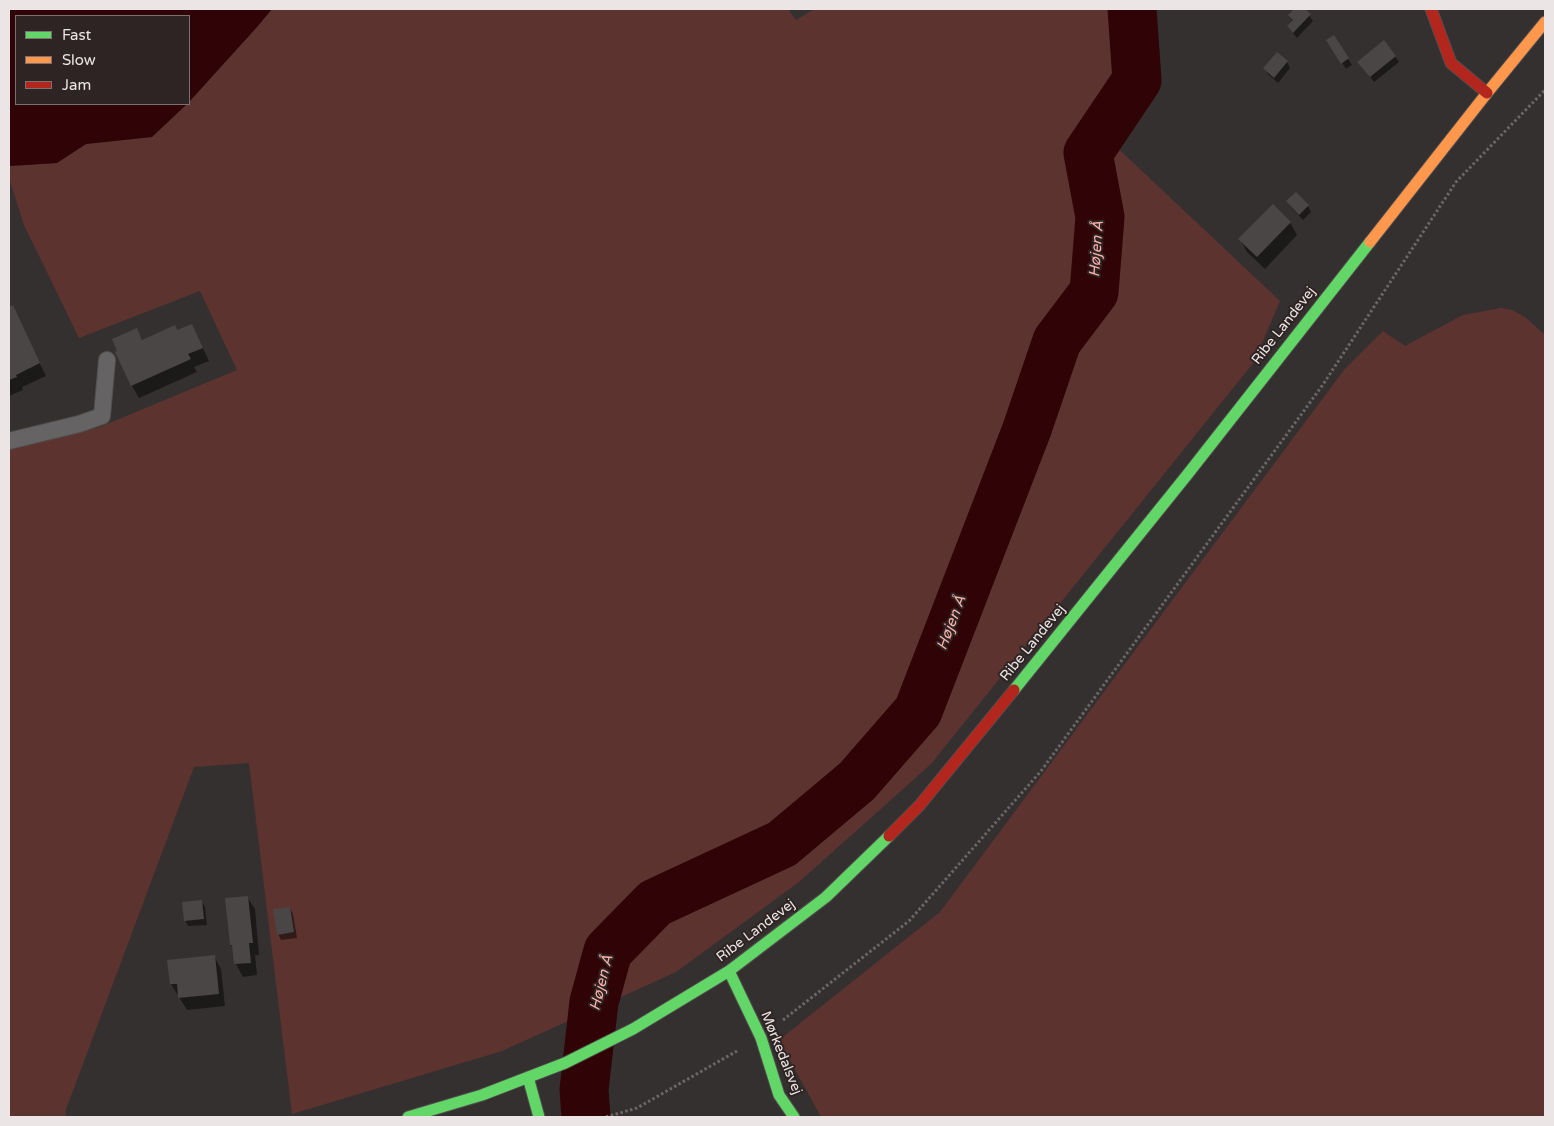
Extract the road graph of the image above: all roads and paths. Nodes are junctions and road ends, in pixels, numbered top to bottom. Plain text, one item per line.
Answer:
1 (1431, 9) edge
2 (1545, 22) edge
3 (1545, 90) edge
4 (1487, 93) junction
5 (107, 360) dead end
6 (9, 441) edge
7 (729, 972) junction
8 (761, 1038) junction
9 (528, 1077) junction
10 (408, 1117) edge
11 (539, 1117) edge
12 (607, 1117) edge
13 (794, 1117) edge

1 - 4 main road
2 - 4 main road, Ribe Landevej
3 - 8 path
4 - 7 main road, Ribe Landevej
5 - 6 lane
7 - 8 main road, Mørkedalsvej
7 - 9 main road, Ribe Landevej
8 - 12 path
8 - 13 main road, Mørkedalsvej
9 - 10 main road, Ribe Landevej
9 - 11 main road

